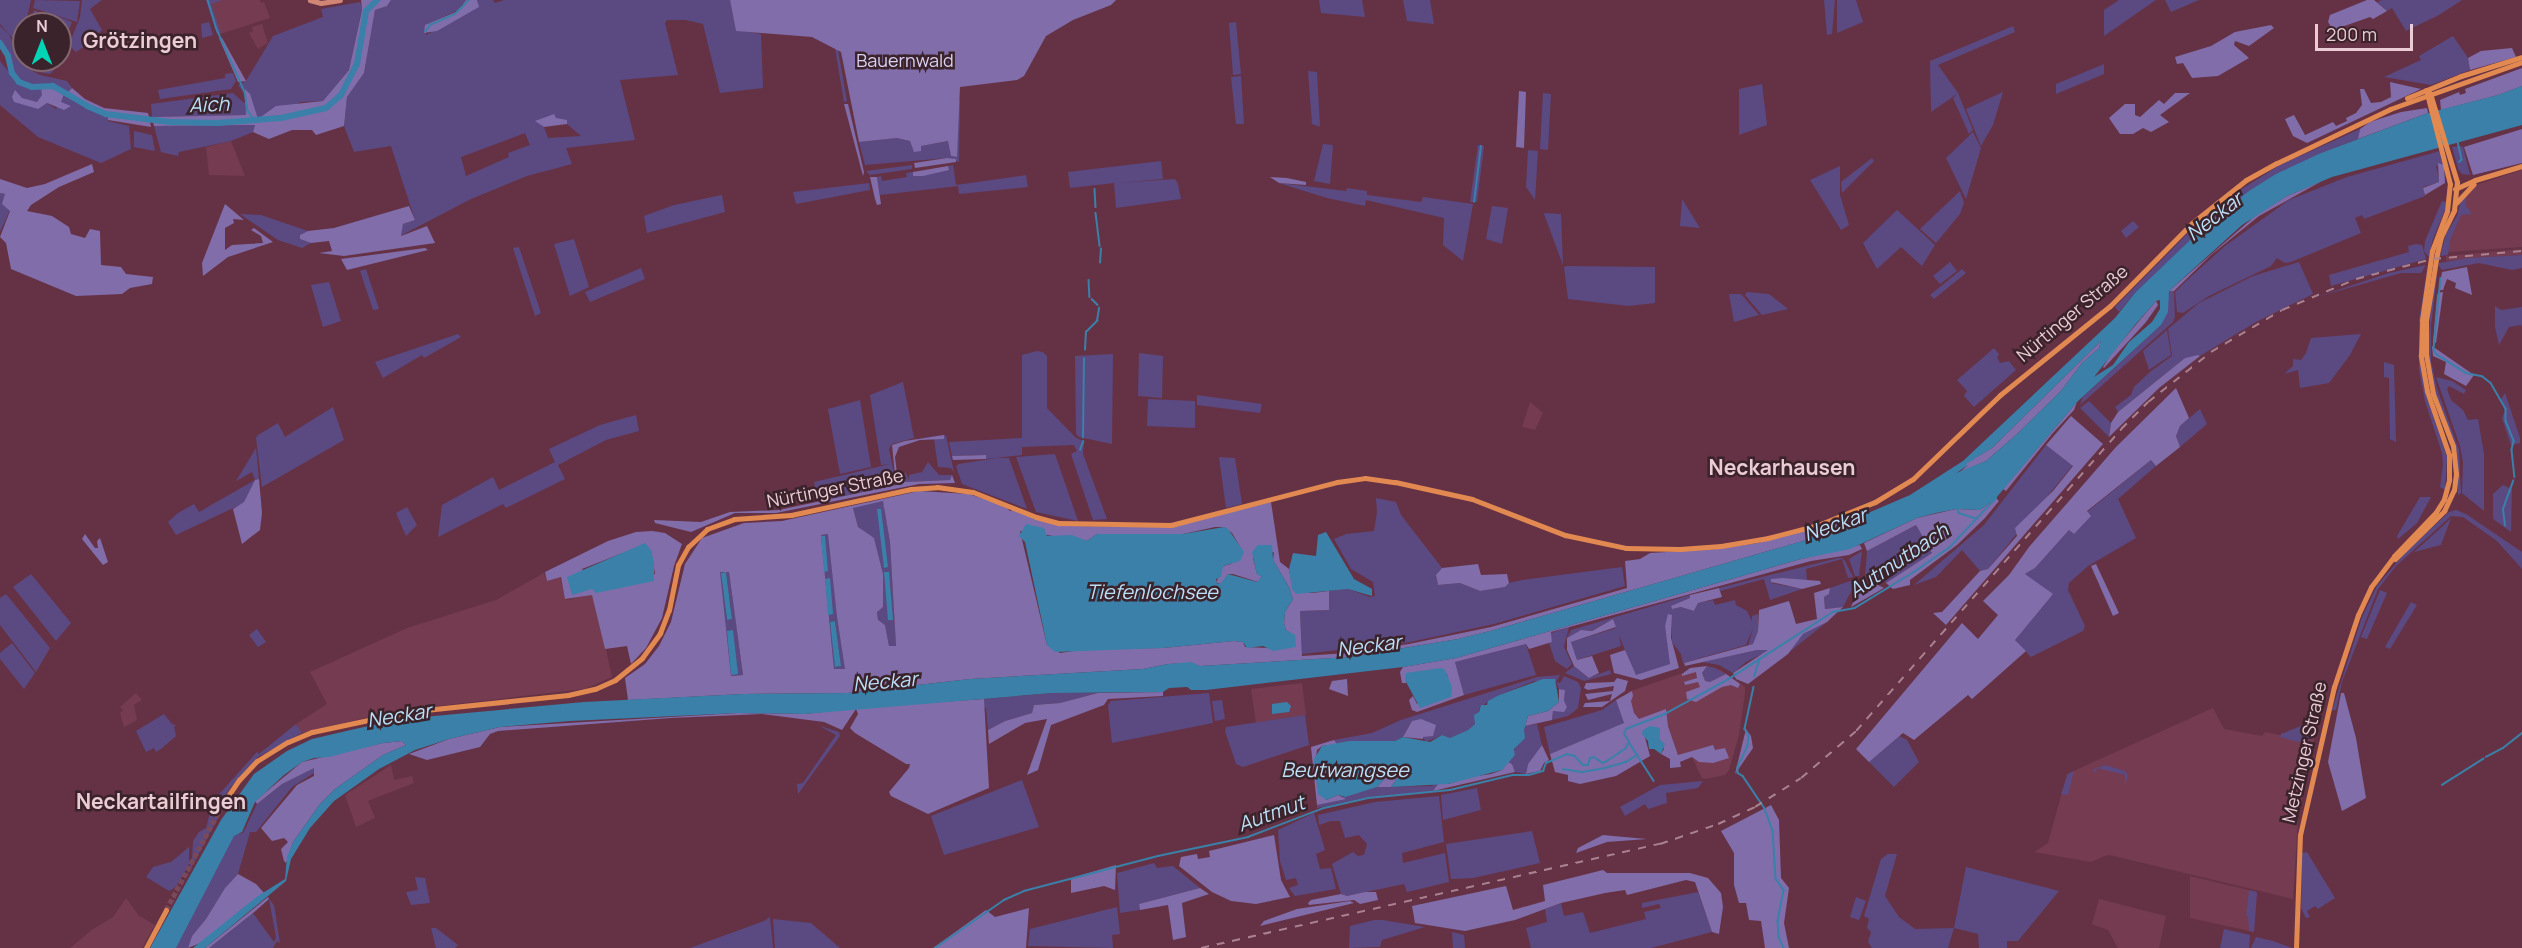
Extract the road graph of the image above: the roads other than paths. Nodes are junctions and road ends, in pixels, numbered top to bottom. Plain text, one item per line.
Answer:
1 (310, 0) edge
2 (340, 0) edge
3 (2522, 60) edge
4 (2482, 72) junction
5 (2449, 87) junction
6 (2428, 92) junction
7 (2413, 99) junction
8 (2432, 101) junction
9 (2390, 109) junction
10 (2450, 164) junction
11 (2522, 166) edge
12 (2455, 173) junction
13 (2475, 182) junction
14 (2456, 190) junction
15 (2455, 205) junction
16 (2381, 572) junction
17 (224, 802) tunnel mouth
18 (166, 910) tunnel mouth
19 (146, 948) edge
20 (2296, 948) edge

1 - 2 main road
3 - 4 main road
4 - 5 main road
4 - 6 main road
5 - 6 main road
5 - 8 main road
6 - 7 main road, Nürtinger Straße
6 - 8 main road
6 - 9 main road, Nürtinger Straße
7 - 8 main road
7 - 9 main road, Nürtinger Straße
8 - 10 main road
9 - 17 main road, Nürtinger Straße
10 - 12 main road
10 - 14 main road
11 - 13 main road
12 - 13 main road
12 - 14 main road
13 - 14 main road
13 - 15 main road
14 - 15 main road
14 - 16 main road, Metzinger Straße
15 - 16 main road, Metzinger Straße
16 - 20 main road, Metzinger Straße
18 - 19 main road

